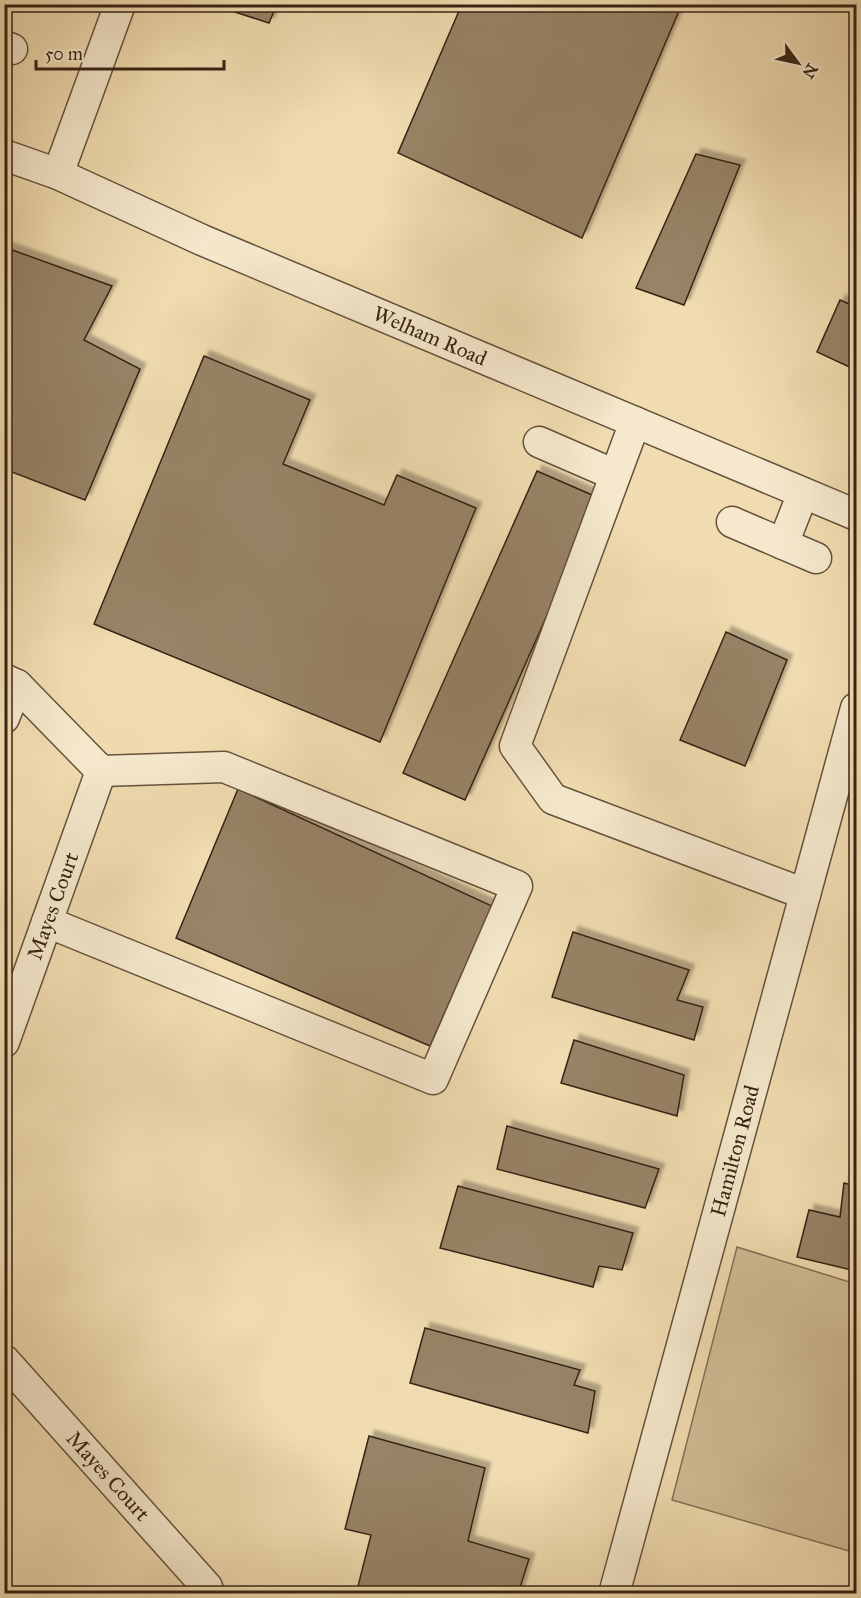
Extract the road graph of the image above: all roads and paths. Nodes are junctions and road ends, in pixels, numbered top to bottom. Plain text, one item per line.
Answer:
1 (120, 4) edge
2 (4, 155) edge
3 (58, 174) junction
4 (635, 422) junction
5 (539, 442) dead end
6 (615, 475) junction
7 (804, 493) junction
8 (856, 515) edge
9 (732, 522) dead end
10 (783, 544) junction
11 (816, 558) dead end
12 (11, 682) edge
13 (856, 708) edge
14 (4, 718) edge
15 (101, 771) junction
16 (805, 894) junction
17 (47, 922) junction
18 (4, 1042) edge
19 (4, 1360) edge
20 (208, 1593) edge
21 (614, 1593) edge

1 - 3 street
2 - 3 street, Welham Road
3 - 4 street, Welham Road
4 - 6 street
4 - 7 street, Welham Road
5 - 6 street
6 - 16 street
7 - 8 street, Welham Road
7 - 10 street
9 - 10 street
10 - 11 street
12 - 14 street
12 - 15 street
13 - 16 street, Hamilton Road
15 - 17 street, Mayes Court
15 - 17 street
16 - 21 street, Hamilton Road
17 - 18 street, Mayes Court
19 - 20 street, Mayes Court

